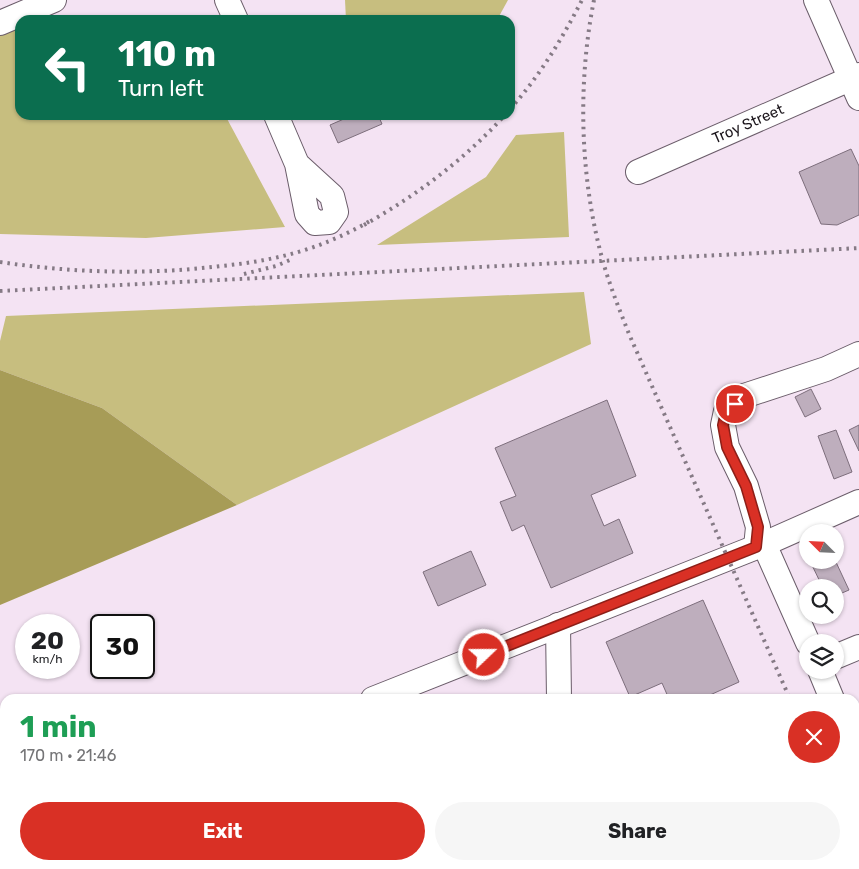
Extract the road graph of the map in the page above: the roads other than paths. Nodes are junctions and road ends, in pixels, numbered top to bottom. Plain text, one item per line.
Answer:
1 (54, 0) edge
2 (228, 0) edge
3 (816, 0) edge
4 (19, 15) edge
5 (234, 15) edge
6 (15, 17) edge
7 (0, 23) edge
8 (856, 84) edge
9 (278, 120) edge
10 (297, 164) dead end
11 (638, 172) dead end
12 (859, 354) edge
13 (859, 502) edge
14 (760, 545) junction
15 (558, 625) junction
16 (804, 634) edge
17 (859, 647) edge
18 (844, 653) edge
19 (824, 679) edge
20 (386, 694) edge
21 (559, 694) edge
22 (830, 694) edge

1 - 4 street
2 - 5 street
3 - 8 street
6 - 7 street
8 - 11 street, Troy Street
9 - 10 street
12 - 14 street
13 - 14 street
14 - 15 street
14 - 16 street
15 - 20 street
15 - 21 street
17 - 18 street
19 - 22 street

